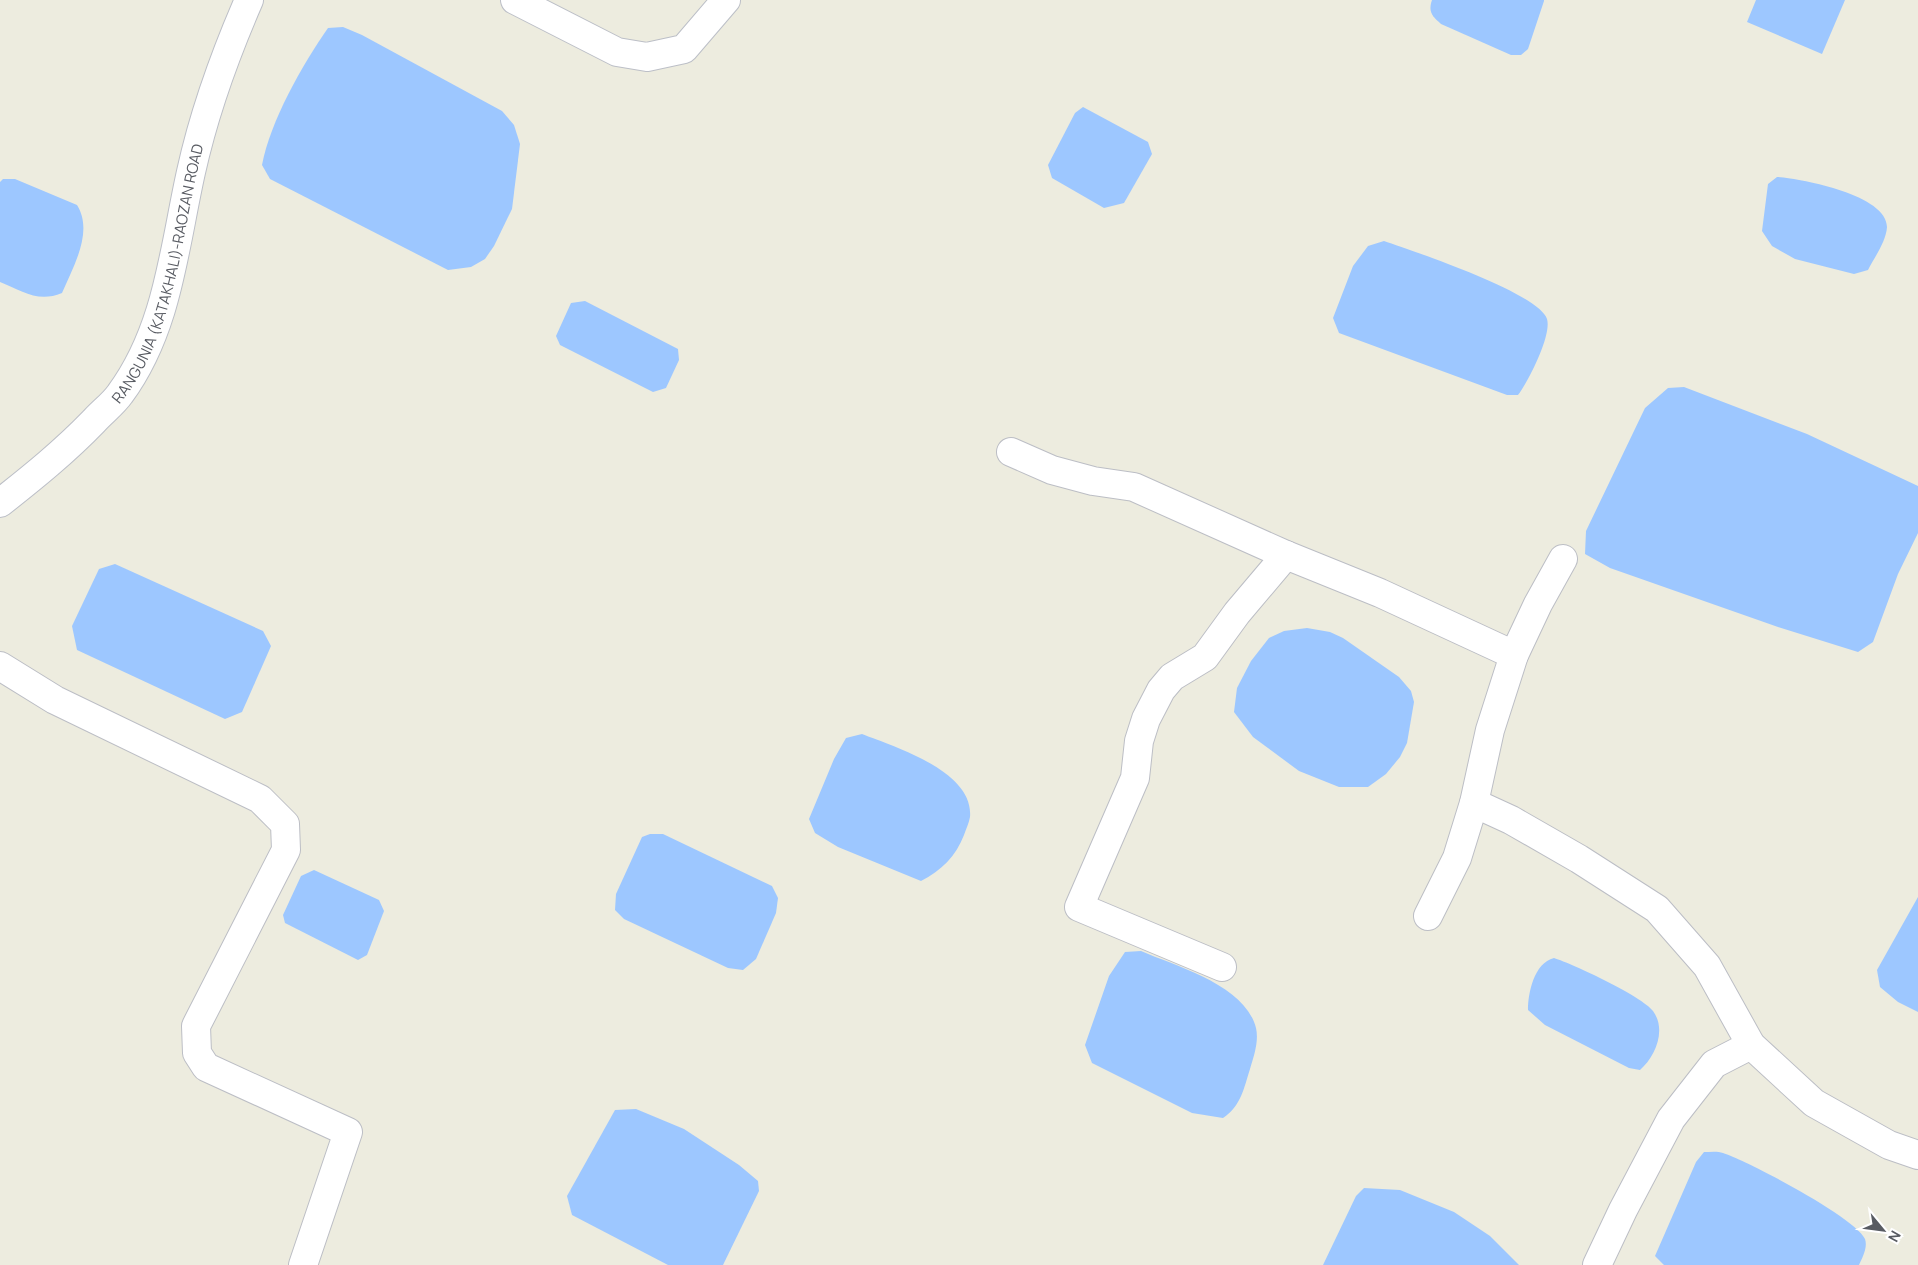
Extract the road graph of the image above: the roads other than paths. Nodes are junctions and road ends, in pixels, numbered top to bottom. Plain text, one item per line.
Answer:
1 (248, 0) edge
2 (515, 0) edge
3 (726, 0) edge
4 (1011, 452) dead end
5 (0, 503) edge
6 (1286, 554) junction
7 (1563, 559) dead end
8 (1514, 655) junction
9 (0, 666) edge
10 (1474, 803) junction
11 (1428, 916) dead end
12 (1222, 967) dead end
13 (1751, 1045) junction
14 (1918, 1155) edge
15 (303, 1265) edge
16 (1597, 1265) edge

1 - 5 street, RANGUNIA (KATAKHALI)-RAOZAN ROAD
2 - 3 street
4 - 6 street
6 - 8 street
6 - 12 street
7 - 8 street
8 - 10 street
9 - 15 street
10 - 11 street
10 - 13 street
13 - 14 street
13 - 16 street

